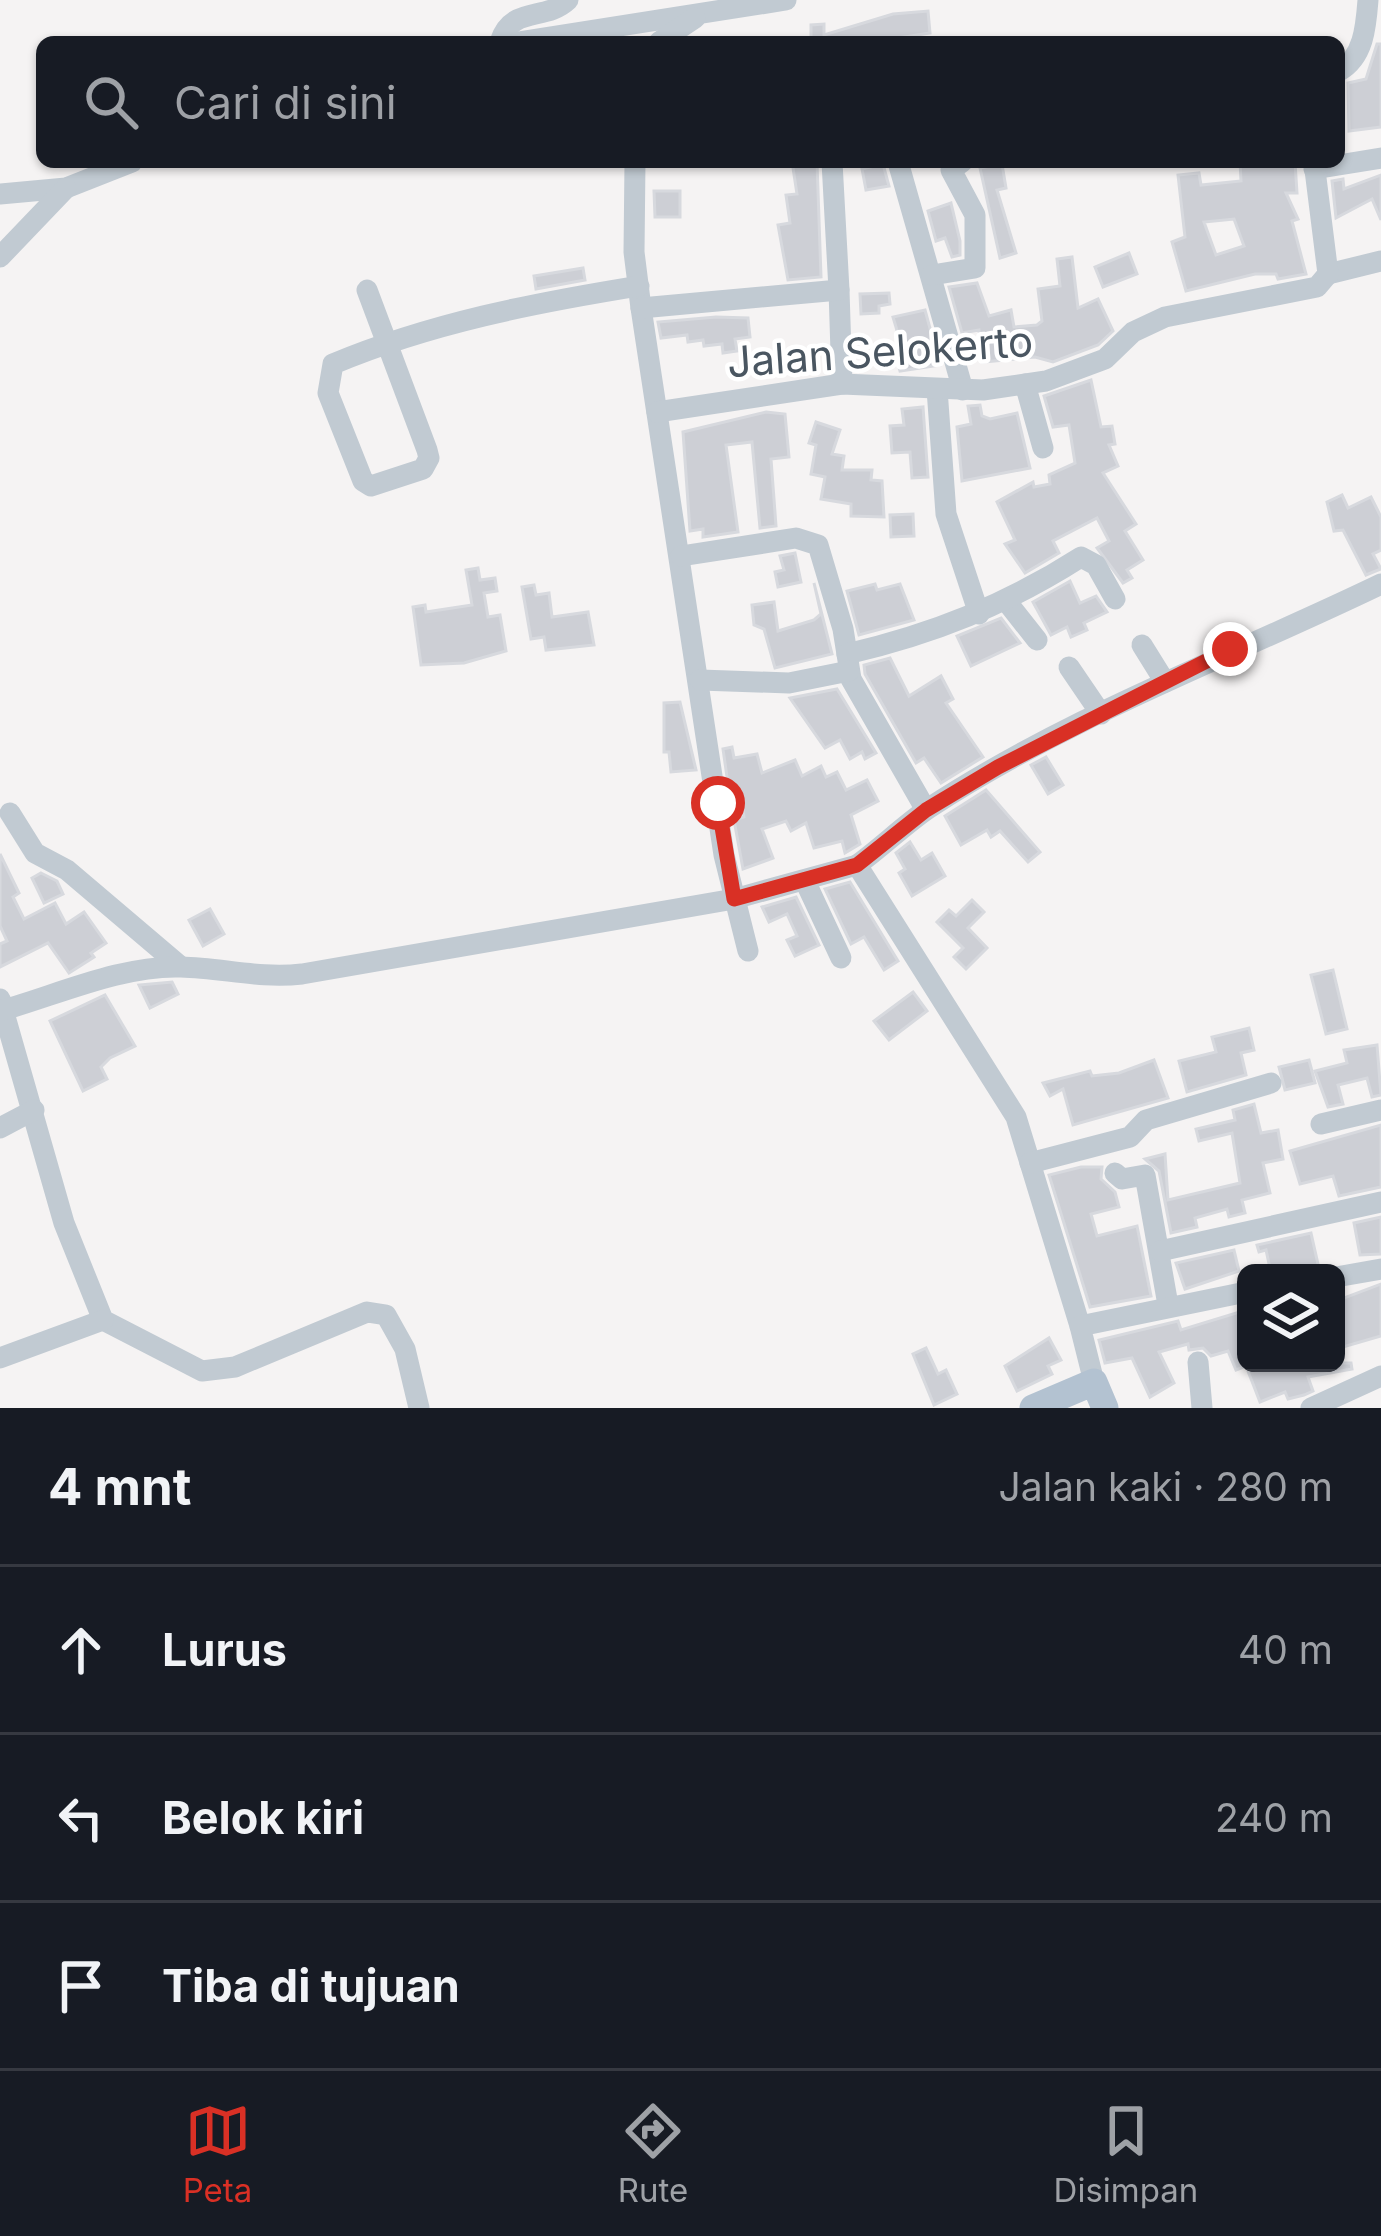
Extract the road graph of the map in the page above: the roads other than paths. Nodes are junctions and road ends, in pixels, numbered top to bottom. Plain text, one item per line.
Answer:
1 (568, 0) edge
2 (786, 0) edge
3 (1368, 0) edge
4 (706, 12) junction
5 (616, 34) edge
6 (502, 36) edge
7 (668, 36) edge
8 (1345, 64) edge
9 (1381, 158) edge
10 (1345, 162) edge
11 (117, 168) edge
12 (635, 168) edge
13 (832, 168) edge
14 (900, 168) edge
15 (954, 168) edge
16 (1314, 168) edge
17 (66, 188) junction
18 (0, 194) edge
19 (0, 257) edge
20 (1381, 261) edge
21 (1328, 274) junction
22 (932, 275) junction
23 (367, 290) dead end
24 (838, 290) junction
25 (640, 297) junction
26 (386, 342) junction
27 (842, 384) junction
28 (1025, 384) junction
29 (937, 389) junction
30 (963, 390) junction
31 (657, 412) junction
32 (1043, 448) dead end
33 (681, 556) junction
34 (1381, 584) edge
35 (1115, 599) dead end
36 (1007, 602) junction
37 (980, 614) junction
38 (1037, 640) dead end
39 (1142, 645) dead end
40 (848, 663) junction
41 (1069, 667) dead end
42 (700, 680) junction
43 (1165, 682) junction
44 (1101, 714) junction
45 (926, 810) junction
46 (10, 813) dead end
47 (857, 865) junction
48 (806, 881) junction
49 (734, 899) junction
50 (748, 951) dead end
51 (841, 958) dead end
52 (180, 966) junction
53 (1, 1006) edge
54 (1271, 1083) dead end
55 (34, 1110) junction
56 (1381, 1110) edge
57 (1321, 1124) dead end
58 (0, 1128) edge
59 (1030, 1163) junction
60 (1115, 1173) dead end
61 (1381, 1202) edge
62 (1160, 1251) junction
63 (1381, 1270) edge
64 (1345, 1276) edge
65 (1237, 1294) edge
66 (1168, 1306) junction
67 (103, 1320) junction
68 (1080, 1326) junction
69 (0, 1358) edge
70 (1198, 1362) dead end
71 (1376, 1378) edge
72 (1100, 1395) edge
73 (1381, 1402) edge
74 (419, 1408) edge
75 (1033, 1408) edge
76 (1202, 1408) edge
77 (1311, 1408) edge

1 - 6 street
2 - 4 street
3 - 8 street
4 - 5 street
4 - 7 street
9 - 10 street
11 - 17 street
12 - 25 street
13 - 24 street
14 - 22 street
15 - 22 street
16 - 21 street
17 - 18 street
17 - 19 street
20 - 21 street, Jalan Selokerto
21 - 28 street, Jalan Selokerto
22 - 30 street
23 - 26 street
24 - 25 street
24 - 27 street
25 - 26 street
25 - 31 street
26 - 26 street
27 - 29 street, Jalan Selokerto
27 - 31 street, Jalan Selokerto
28 - 30 street, Jalan Selokerto
28 - 32 street
29 - 30 street, Jalan Selokerto
29 - 37 street
31 - 33 street
33 - 40 street
33 - 42 street
34 - 43 street
35 - 36 street
36 - 37 street
36 - 38 street
37 - 40 street
39 - 43 street
40 - 42 street
40 - 45 street
41 - 44 street
42 - 49 street
43 - 44 street
44 - 45 street
45 - 47 street
46 - 52 street
47 - 48 street
47 - 59 street
48 - 49 street
48 - 51 street
49 - 50 street
49 - 52 street
52 - 53 street
53 - 55 street
54 - 59 street
55 - 58 street
55 - 67 street
56 - 57 street
59 - 68 street
60 - 62 street
61 - 62 street
62 - 66 street
63 - 64 street
65 - 66 street
66 - 68 street
67 - 69 street
67 - 74 street
68 - 72 street
70 - 76 street
71 - 73 street
71 - 77 street
72 - 75 main road

